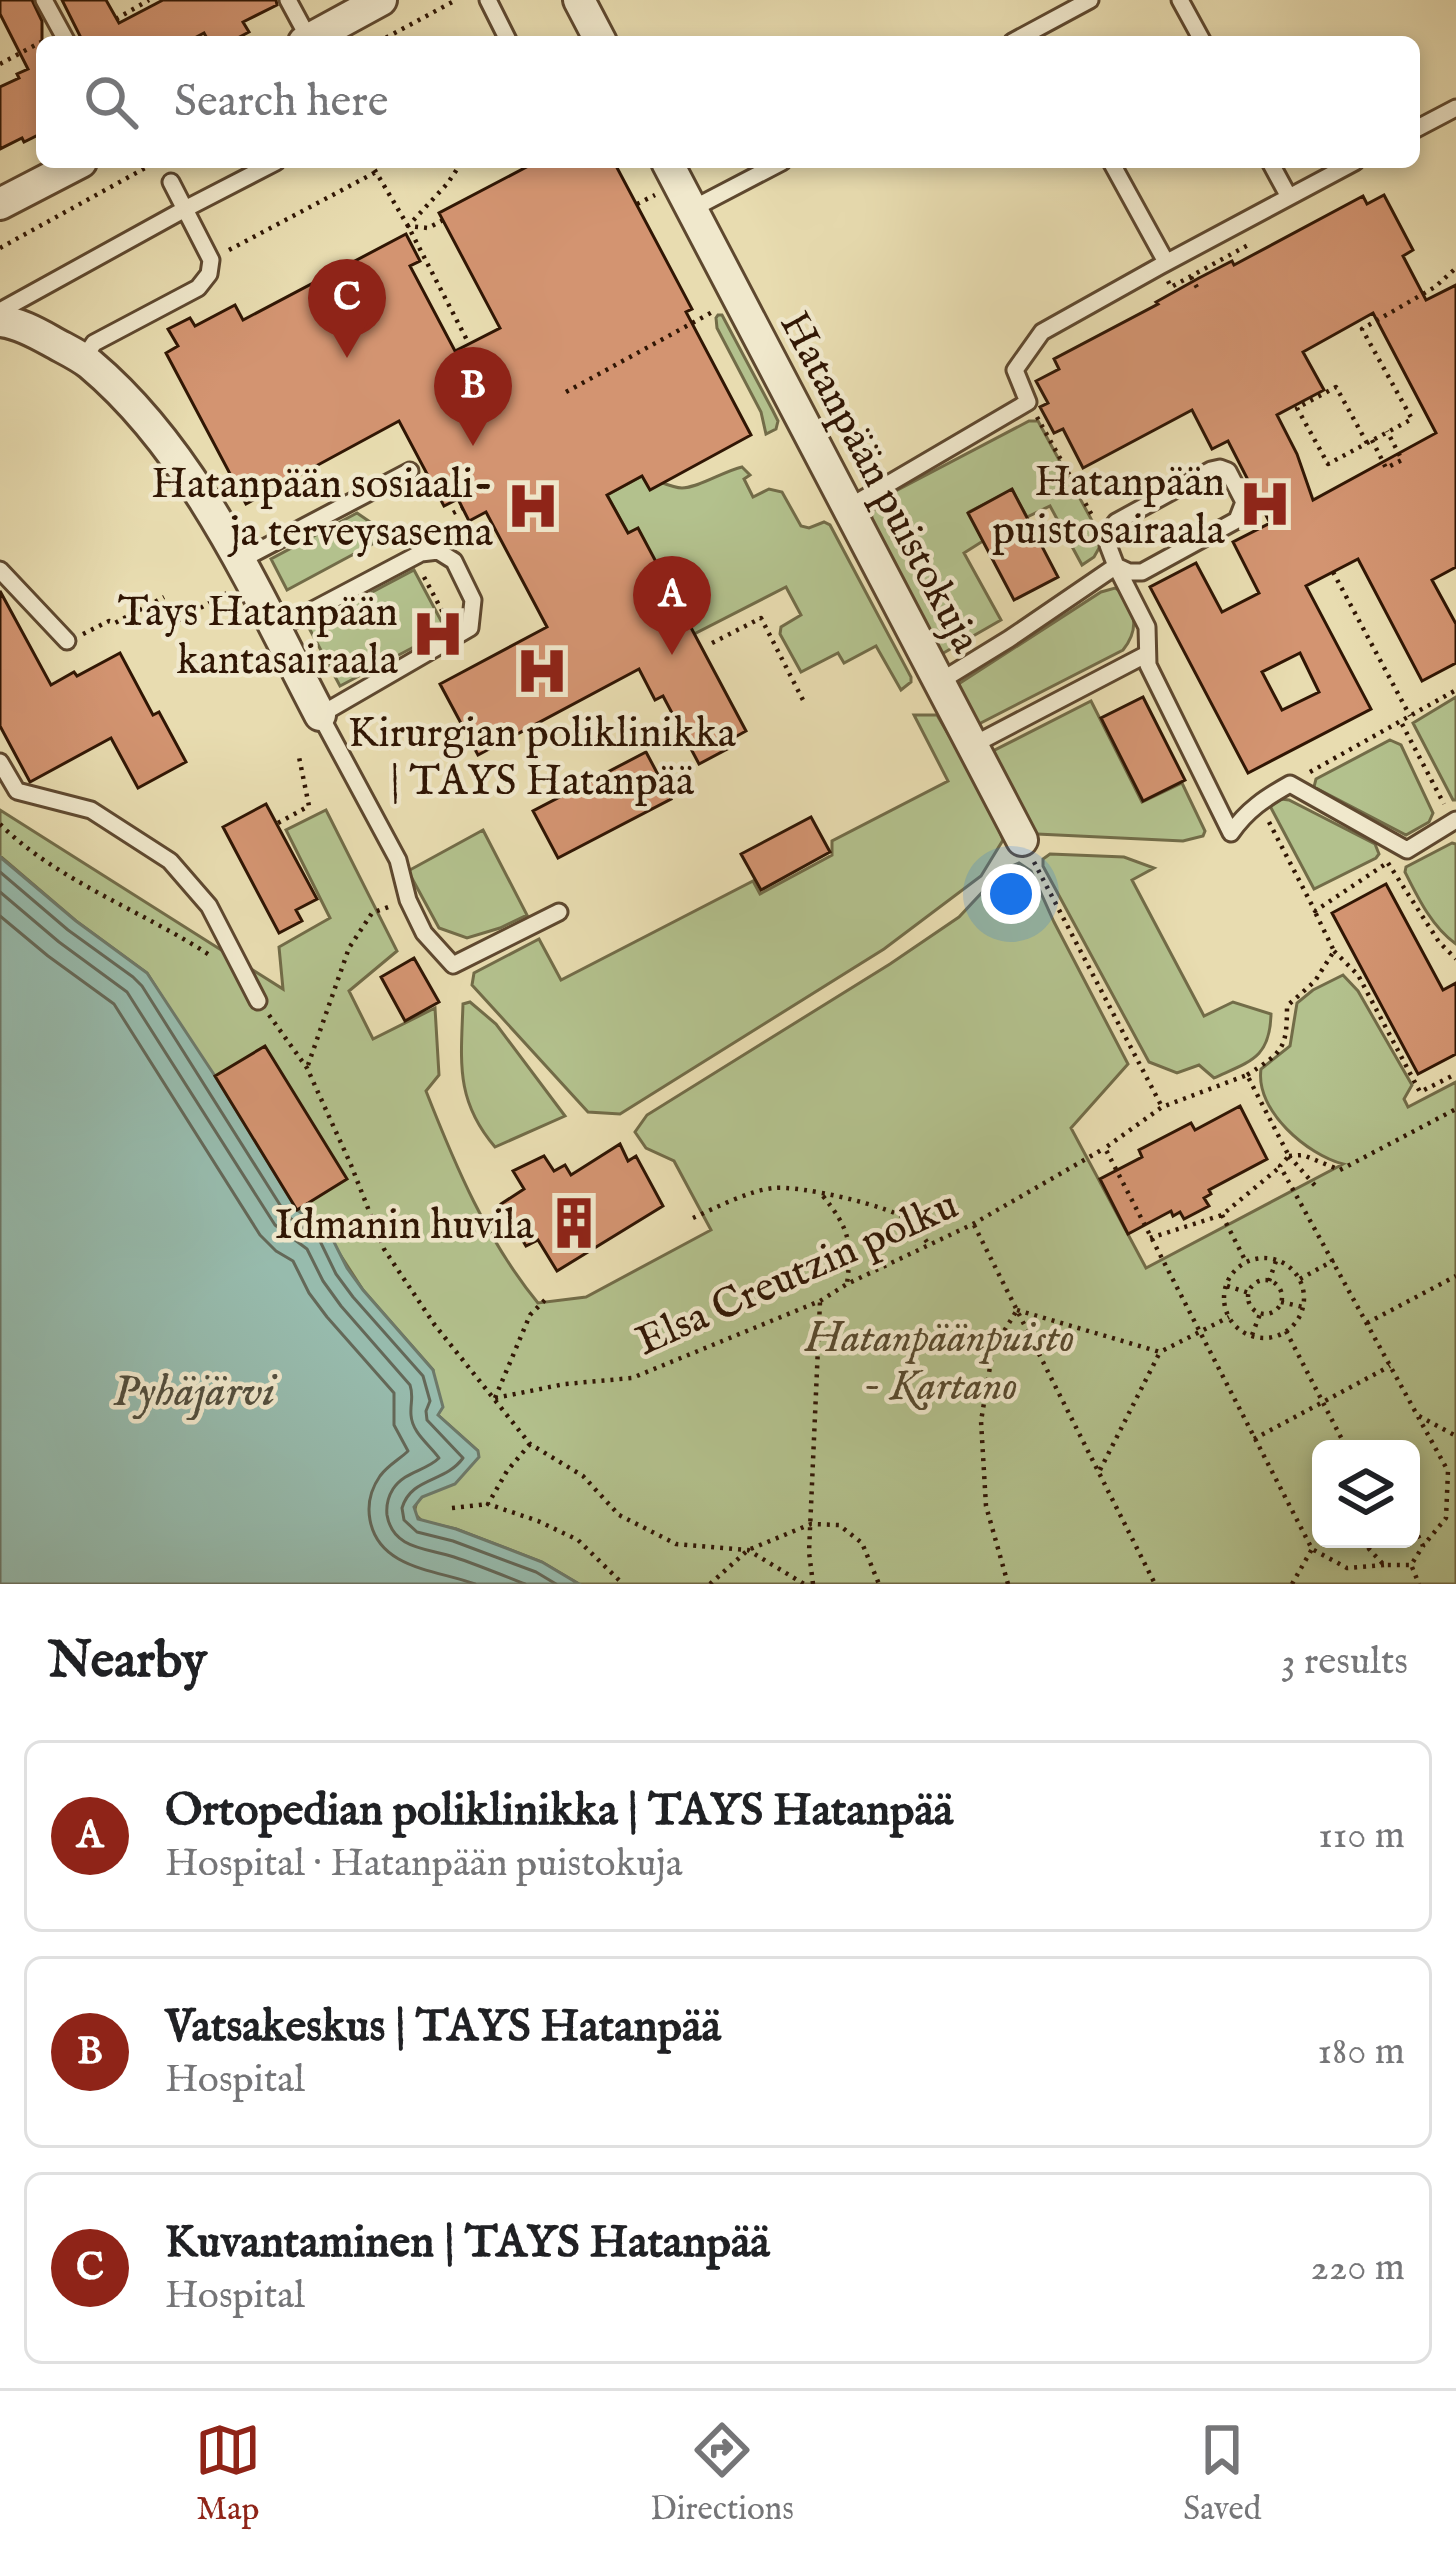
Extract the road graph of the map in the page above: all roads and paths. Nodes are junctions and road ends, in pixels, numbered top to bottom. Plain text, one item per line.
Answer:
1 (44, 0) edge
2 (149, 0) edge
3 (288, 0) edge
4 (381, 0) edge
5 (456, 0) edge
6 (488, 0) edge
7 (578, 0) edge
8 (1090, 0) edge
9 (1180, 0) edge
10 (116, 19) dead end
11 (1042, 35) edge
12 (64, 36) edge
13 (305, 36) edge
14 (316, 36) edge
15 (389, 36) edge
16 (506, 36) edge
17 (599, 36) edge
18 (1200, 36) edge
19 (36, 44) edge
20 (0, 64) edge
21 (1456, 108) edge
22 (1420, 127) edge
23 (69, 168) edge
24 (145, 168) edge
25 (264, 168) edge
26 (374, 168) edge
27 (458, 168) edge
28 (670, 168) edge
29 (770, 168) edge
30 (1114, 168) edge
31 (1273, 168) edge
32 (1344, 168) edge
33 (171, 182) dead end
34 (660, 193) dead end
35 (1289, 197) junction
36 (0, 204) edge
37 (637, 204) dead end
38 (692, 208) junction
39 (185, 209) junction
40 (443, 220) dead end
41 (408, 226) junction
42 (0, 248) edge
43 (1166, 262) junction
44 (1456, 268) edge
45 (1191, 277) dead end
46 (1199, 291) dead end
47 (721, 307) dead end
48 (0, 311) edge
49 (0, 321) edge
50 (469, 344) dead end
51 (88, 362) junction
52 (566, 392) dead end
53 (1028, 402) junction
54 (1387, 431) junction
55 (1369, 441) junction
56 (410, 471) dead end
57 (849, 507) junction
58 (463, 508) dead end
59 (453, 514) dead end
60 (1108, 545) junction
61 (1116, 566) junction
62 (419, 567) dead end
63 (0, 570) edge
64 (244, 571) junction
65 (1333, 572) dead end
66 (164, 597) dead end
67 (177, 621) dead end
68 (450, 626) dead end
69 (277, 629) junction
70 (67, 641) joint
71 (712, 643) dead end
72 (1147, 654) junction
73 (939, 682) junction
74 (1456, 690) edge
75 (804, 701) dead end
76 (320, 715) junction
77 (1410, 716) junction
78 (1401, 722) junction
79 (973, 745) junction
80 (299, 757) dead end
81 (0, 762) edge
82 (1290, 784) junction
83 (1258, 802) junction
84 (1455, 821) edge
85 (278, 823) dead end
86 (0, 824) edge
87 (1022, 840) joint
88 (408, 900) junction
89 (1315, 911) junction
90 (560, 912) dead end
91 (1334, 950) junction
92 (1456, 959) edge
93 (221, 962) dead end
94 (258, 1000) joint
95 (308, 1068) junction
96 (1456, 1074) edge
97 (1247, 1075) junction
98 (1162, 1107) junction
99 (1456, 1109) edge
100 (1105, 1148) junction
101 (1288, 1156) junction
102 (1280, 1166) junction
103 (1318, 1189) dead end
104 (820, 1193) junction
105 (1222, 1215) junction
106 (693, 1218) dead end
107 (974, 1224) junction
108 (1150, 1238) junction
109 (929, 1244) junction
110 (1335, 1259) junction
111 (1276, 1261) junction
112 (1246, 1262) junction
113 (1456, 1276) edge
114 (1300, 1279) junction
115 (1269, 1281) junction
116 (847, 1284) junction
117 (1227, 1286) junction
118 (1249, 1293) junction
119 (548, 1297) dead end
120 (820, 1301) junction
121 (1281, 1302) junction
122 (1303, 1307) junction
123 (1017, 1310) junction
124 (1260, 1314) junction
125 (1229, 1317) junction
126 (1367, 1323) junction
127 (1286, 1331) junction
128 (1198, 1332) junction
129 (1252, 1335) junction
130 (1160, 1352) junction
131 (1390, 1366) junction
132 (495, 1398) junction
133 (1323, 1402) junction
134 (1417, 1415) junction
135 (1456, 1436) edge
136 (1254, 1439) junction
137 (1342, 1440) edge
138 (530, 1444) junction
139 (1099, 1472) junction
140 (488, 1504) junction
141 (452, 1508) dead end
142 (811, 1524) junction
143 (1420, 1540) edge
144 (1423, 1546) junction
145 (1369, 1548) edge
146 (1312, 1549) junction
147 (748, 1550) junction
148 (1412, 1564) junction
149 (1384, 1565) junction
150 (623, 1584) edge
151 (710, 1584) edge
152 (804, 1584) edge
153 (813, 1584) edge
154 (879, 1584) edge
155 (1007, 1584) edge
156 (1155, 1584) edge
157 (1292, 1584) edge
158 (1420, 1584) edge

1 - 12 lane
2 - 10 path
3 - 13 lane
4 - 14 street
5 - 15 path
6 - 16 lane
7 - 17 street
8 - 11 lane
9 - 18 lane
19 - 20 path
21 - 22 lane
23 - 36 street
24 - 42 path
25 - 39 lane
26 - 41 path
27 - 41 path
28 - 38 street, Hatanpään puistokuja
29 - 38 lane
30 - 43 lane
31 - 35 lane
32 - 35 lane
33 - 39 lane
34 - 37 path
35 - 43 lane
38 - 57 street, Hatanpään puistokuja
39 - 48 lane
39 - 51 lane
40 - 41 path
41 - 50 path
43 - 53 lane
44 - 54 path
45 - 46 path
47 - 52 path
49 - 51 street
51 - 64 street
53 - 57 lane
53 - 60 path
54 - 55 path
54 - 55 path
55 - 55 path
56 - 64 lane
57 - 73 street, Hatanpään puistokuja
58 - 59 path
60 - 61 lane
60 - 61 lane
61 - 72 lane
61 - 73 lane
62 - 68 path
63 - 70 lane
64 - 67 path
64 - 69 street
65 - 77 path
66 - 70 path
69 - 76 street
69 - 76 lane
71 - 75 path
72 - 79 lane
72 - 83 lane
73 - 79 street, Hatanpään puistokuja
74 - 77 path
76 - 88 lane
77 - 78 path
78 - 82 path
78 - 84 path
79 - 87 street, Hatanpään puistokuja
80 - 85 path
81 - 94 lane
82 - 83 lane
82 - 84 lane
83 - 89 path
86 - 93 path
87 - 98 path
88 - 90 lane
88 - 95 path
89 - 91 path
89 - 92 path
91 - 96 path
91 - 97 path
94 - 95 path
95 - 132 path
97 - 98 path, Elsa Creutzin polku
97 - 101 path
98 - 100 path, Elsa Creutzin polku
99 - 101 path
100 - 107 path, Elsa Creutzin polku
100 - 108 path
101 - 102 path
101 - 103 path
102 - 105 path
102 - 110 path
104 - 106 path
104 - 109 path
104 - 116 path
105 - 108 path
105 - 112 path
107 - 109 path, Elsa Creutzin polku
107 - 123 path
108 - 128 path
109 - 116 path, Elsa Creutzin polku
110 - 114 path
110 - 126 path
111 - 112 path
111 - 114 path
111 - 115 path
112 - 117 path
113 - 126 path
114 - 122 path
115 - 118 path
115 - 121 path
116 - 120 path, Elsa Creutzin polku
117 - 118 path
117 - 125 path
118 - 124 path
119 - 132 path
120 - 132 path, Elsa Creutzin polku
120 - 142 path
121 - 122 path
121 - 124 path
122 - 127 path
123 - 130 path
123 - 139 path
123 - 155 path
124 - 129 path
125 - 128 path
125 - 129 path
126 - 131 path
127 - 129 path
127 - 133 path
128 - 130 path
128 - 136 path
130 - 139 path
131 - 133 path
131 - 134 path
132 - 138 path
133 - 136 path
133 - 137 path
134 - 135 path
134 - 144 path
136 - 146 path
138 - 140 path
138 - 147 path
139 - 156 path
140 - 141 path
140 - 150 path
142 - 147 path
142 - 153 path
142 - 154 path
143 - 144 path
144 - 148 path
145 - 149 path
146 - 149 path
146 - 157 path
147 - 151 path
147 - 152 path
148 - 149 path
148 - 158 path

